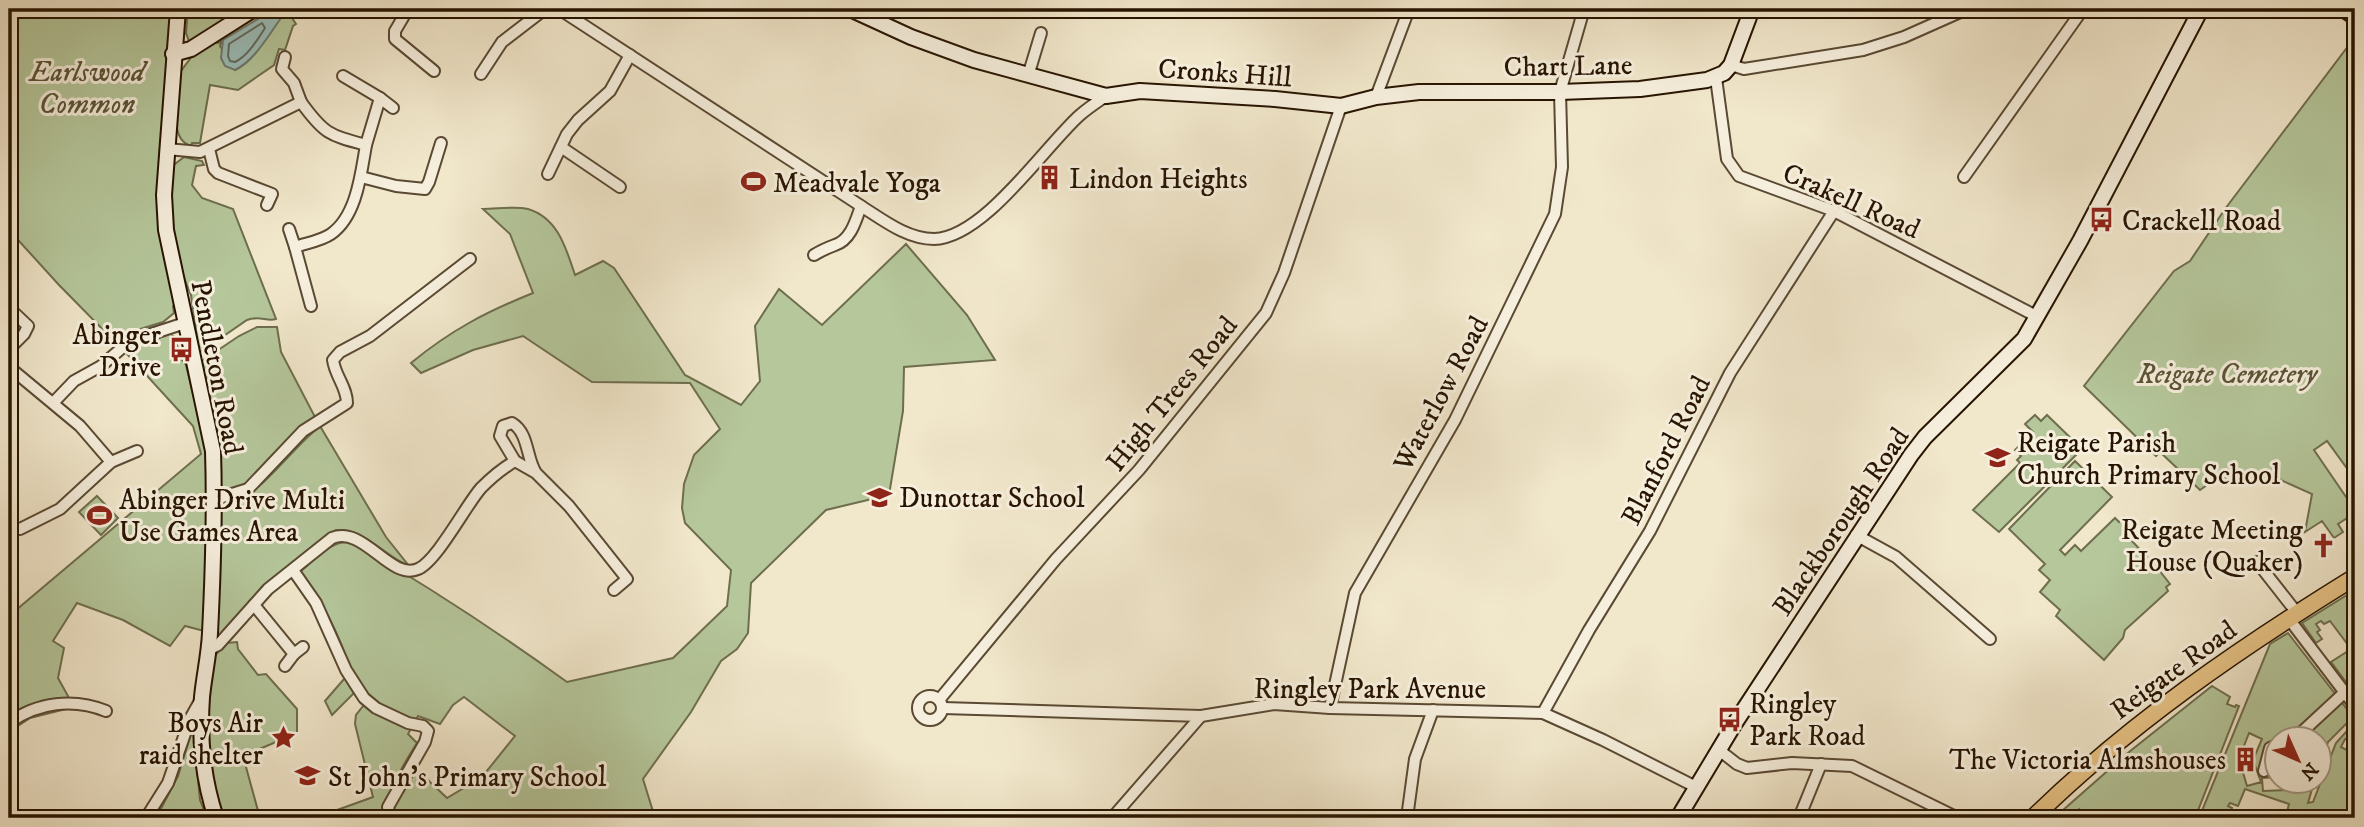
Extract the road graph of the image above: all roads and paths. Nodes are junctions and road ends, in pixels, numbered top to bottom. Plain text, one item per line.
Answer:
1 (178, 9) edge
2 (254, 9) edge
3 (408, 9) edge
4 (545, 9) edge
5 (559, 9) edge
6 (850, 9) edge
7 (1409, 9) edge
8 (1584, 9) edge
9 (1752, 9) edge
10 (1967, 9) edge
11 (2083, 9) edge
12 (2202, 9) edge
13 (2343, 9) edge
14 (2355, 17) edge
15 (1041, 33) dead end
16 (173, 54) junction
17 (630, 55) junction
18 (285, 57) dead end
19 (1731, 65) junction
20 (434, 71) dead end
21 (481, 74) dead end
22 (343, 76) dead end
23 (1028, 76) junction
24 (1716, 78) junction
25 (1560, 92) junction
26 (1106, 96) junction
27 (1376, 97) junction
28 (380, 98) junction
29 (302, 103) junction
30 (1341, 106) junction
31 (393, 108) dead end
32 (442, 143) dead end
33 (366, 145) junction
34 (561, 147) junction
35 (167, 149) junction
36 (209, 149) junction
37 (548, 174) dead end
38 (361, 177) junction
39 (1964, 177) dead end
40 (620, 187) dead end
41 (272, 194) dead end
42 (861, 206) junction
43 (1834, 211) junction
44 (289, 229) dead end
45 (295, 247) junction
46 (814, 255) dead end
47 (470, 259) dead end
48 (312, 306) dead end
49 (9, 307) edge
50 (2036, 316) junction
51 (185, 323) junction
52 (9, 349) edge
53 (9, 367) edge
54 (53, 403) junction
55 (136, 451) dead end
56 (515, 461) junction
57 (111, 462) junction
58 (536, 473) junction
59 (214, 500) junction
60 (9, 523) edge
61 (1856, 535) junction
62 (2257, 562) dead end
63 (293, 570) junction
64 (2355, 577) edge
65 (614, 590) dead end
66 (254, 605) junction
67 (2292, 616) junction
68 (1990, 639) dead end
69 (303, 647) dead end
70 (208, 650) junction
71 (294, 654) junction
72 (285, 666) dead end
73 (2344, 693) junction
74 (202, 698) junction
75 (941, 704) joint
76 (2355, 706) edge
77 (1331, 708) junction
78 (1433, 710) junction
79 (106, 711) dead end
80 (1543, 713) junction
81 (1201, 716) junction
82 (9, 723) edge
83 (2308, 726) edge
84 (1719, 750) junction
85 (1821, 764) junction
86 (1696, 787) junction
87 (146, 818) edge
88 (216, 818) edge
89 (390, 818) edge
90 (1112, 818) edge
91 (1407, 818) edge
92 (1678, 818) edge
93 (1799, 818) edge
94 (1958, 818) edge
95 (2033, 818) edge

1 - 16 street, Pendleton Road
2 - 16 street
3 - 20 street
4 - 21 street
5 - 17 street
6 - 23 street
7 - 27 street
8 - 25 street, Waterlow Road
9 - 19 street
10 - 19 street
11 - 39 street
12 - 50 street, Blackborough Road
13 - 14 street
15 - 23 street
16 - 35 street, Pendleton Road
17 - 34 street
17 - 42 street
18 - 29 street
19 - 24 street
22 - 28 street
23 - 26 street
24 - 25 street, Chart Lane
24 - 43 street, Crakell Road
25 - 27 street, Chart Lane
25 - 77 street, Waterlow Road
26 - 30 street, Cronks Hill
26 - 42 street
27 - 30 street, Chart Lane
28 - 31 street
28 - 33 street
29 - 33 street
29 - 36 street
30 - 75 street, High Trees Road
32 - 38 street
33 - 38 street
34 - 37 street
34 - 40 street
35 - 36 street
35 - 51 street, Pendleton Road
36 - 41 street
38 - 45 street
42 - 46 street
43 - 50 street, Crakell Road
43 - 80 street, Blanford Road
44 - 45 street
45 - 48 street
47 - 59 street
49 - 52 street
50 - 61 street, Blackborough Road
51 - 54 street
51 - 59 street, Pendleton Road
53 - 54 street
54 - 57 street
55 - 57 street
56 - 58 street
56 - 58 street
56 - 63 street
57 - 60 street
58 - 65 street
59 - 70 street, Pendleton Road
61 - 68 street
61 - 84 street, Blackborough Road
62 - 67 street
63 - 66 street
63 - 89 street
64 - 67 main road, Reigate Road
66 - 70 street
66 - 71 street
67 - 73 street
67 - 95 main road, Reigate Road
69 - 71 street
70 - 74 street, Pendleton Road
71 - 72 street
73 - 76 street
73 - 83 street
74 - 87 street
74 - 88 street, Pendleton Road
75 - 81 street, Ringley Park Avenue
77 - 78 street, Ringley Park Avenue
77 - 81 street, Ringley Park Avenue
78 - 80 street, Ringley Park Avenue
78 - 91 street
79 - 82 street
80 - 86 street, Ringley Park Avenue
81 - 90 street
84 - 85 street
84 - 86 street, Blackborough Road
85 - 93 street
85 - 94 street
86 - 92 street, Blackborough Road

